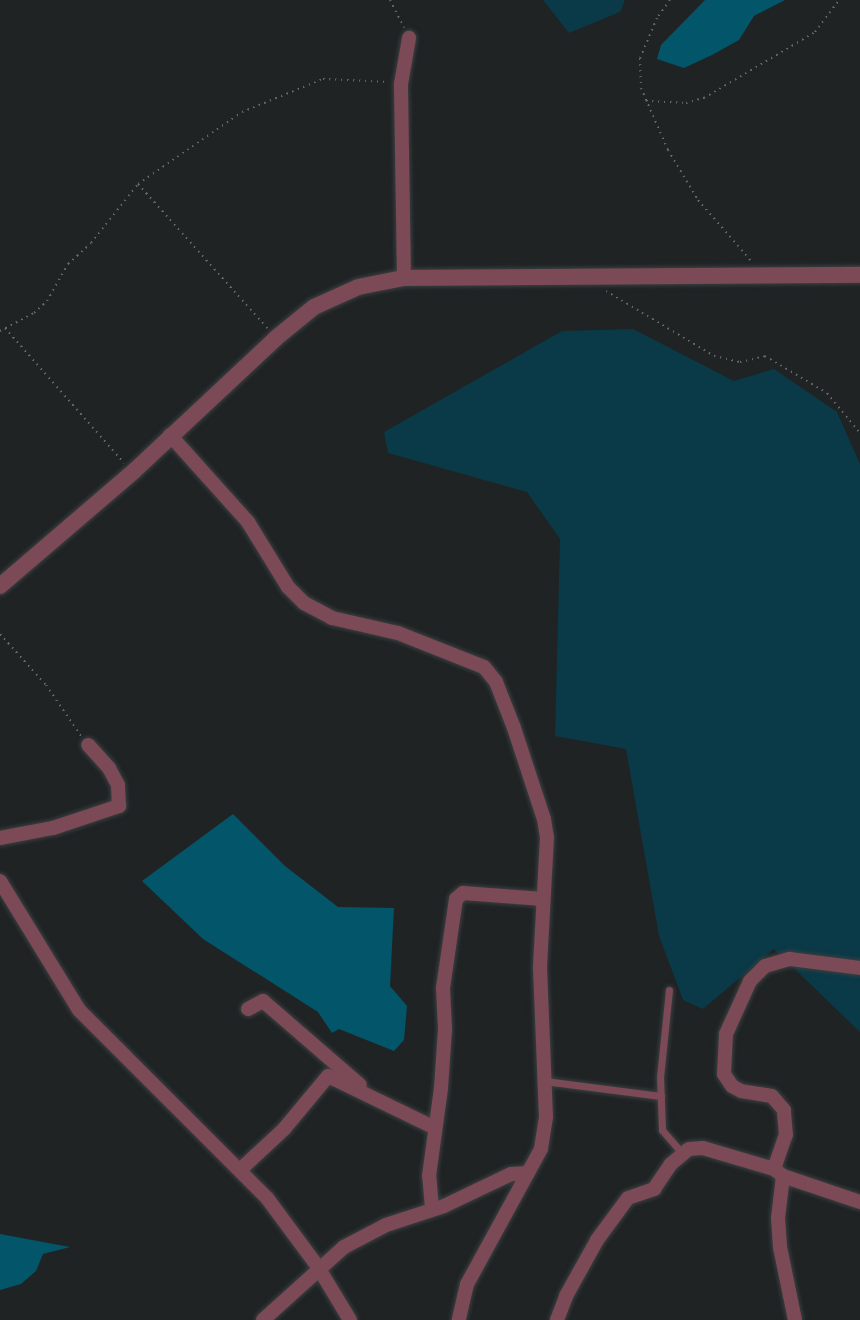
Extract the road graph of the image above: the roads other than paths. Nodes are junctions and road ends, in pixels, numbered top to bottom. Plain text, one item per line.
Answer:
1 (409, 39) road end
2 (860, 275) edge
3 (404, 278) junction
4 (170, 435) junction
5 (0, 586) edge
6 (88, 746) road end
7 (0, 838) edge
8 (0, 881) edge
9 (543, 899) junction
10 (860, 968) edge
11 (669, 990) dead end
12 (248, 1009) dead end
13 (544, 1081) junction
14 (660, 1096) junction
15 (375, 1099) junction
16 (435, 1128) junction
17 (682, 1153) junction
18 (241, 1169) junction
19 (528, 1173) junction
20 (779, 1173) junction
21 (860, 1202) edge
22 (432, 1208) junction
23 (318, 1267) junction
24 (263, 1320) edge
25 (350, 1320) edge
26 (459, 1320) edge
27 (557, 1320) edge
28 (795, 1320) edge

1 - 3 street
2 - 3 street
3 - 4 street
4 - 5 street
4 - 9 street
6 - 7 street
8 - 18 street
9 - 13 street
9 - 16 street
10 - 20 street
11 - 14 lane
12 - 15 street
13 - 14 lane
13 - 19 street
14 - 17 lane
15 - 16 street
15 - 18 street
16 - 22 street
17 - 20 street
17 - 27 street
18 - 23 street
19 - 22 street
19 - 26 street
20 - 21 street
20 - 28 street
22 - 23 street
23 - 24 street
23 - 25 street

